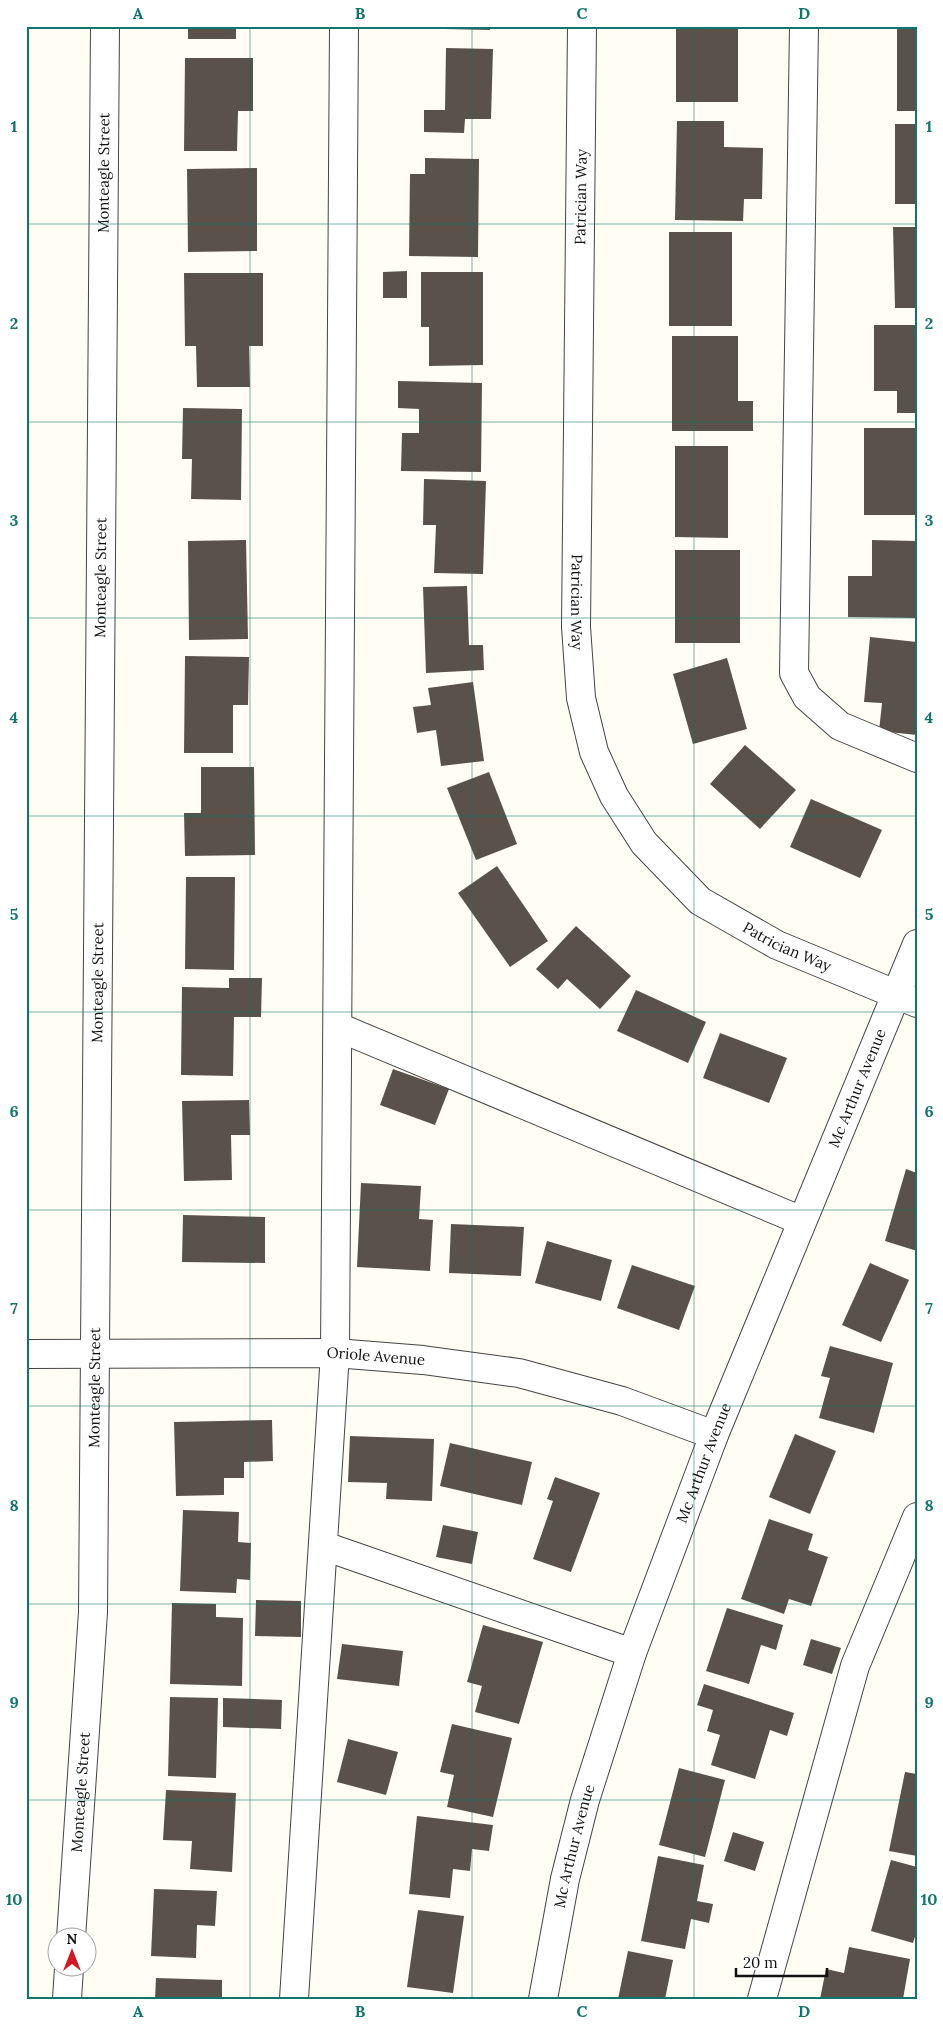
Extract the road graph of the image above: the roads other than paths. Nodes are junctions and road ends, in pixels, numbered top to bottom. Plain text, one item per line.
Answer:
1 (105, 26) edge
2 (344, 26) edge
3 (582, 26) edge
4 (804, 26) edge
5 (917, 758) edge
6 (917, 944) edge
7 (907, 999) edge
8 (338, 1027) junction
9 (802, 1221) junction
10 (97, 1352) junction
11 (336, 1353) junction
12 (26, 1354) edge
13 (714, 1435) junction
14 (917, 1517) edge
15 (324, 1546) junction
16 (632, 1653) junction
17 (72, 1928) edge
18 (68, 1978) edge
19 (66, 1999) edge
20 (294, 1999) edge
21 (543, 1999) edge
22 (762, 1999) edge

1 - 10 street, Monteagle Street
2 - 8 street
3 - 7 street, Patrician Way
4 - 5 street
6 - 7 street, Mc Arthur Avenue
7 - 9 street, Mc Arthur Avenue
8 - 9 street
8 - 11 street
9 - 13 street, Mc Arthur Avenue
10 - 11 street, Oriole Avenue
10 - 12 street, Oriole Avenue
10 - 17 street, Monteagle Street
11 - 13 street, Oriole Avenue
11 - 15 street
13 - 16 street, Mc Arthur Avenue
14 - 22 street
15 - 16 street
15 - 20 street
16 - 21 street, Mc Arthur Avenue
18 - 19 street

